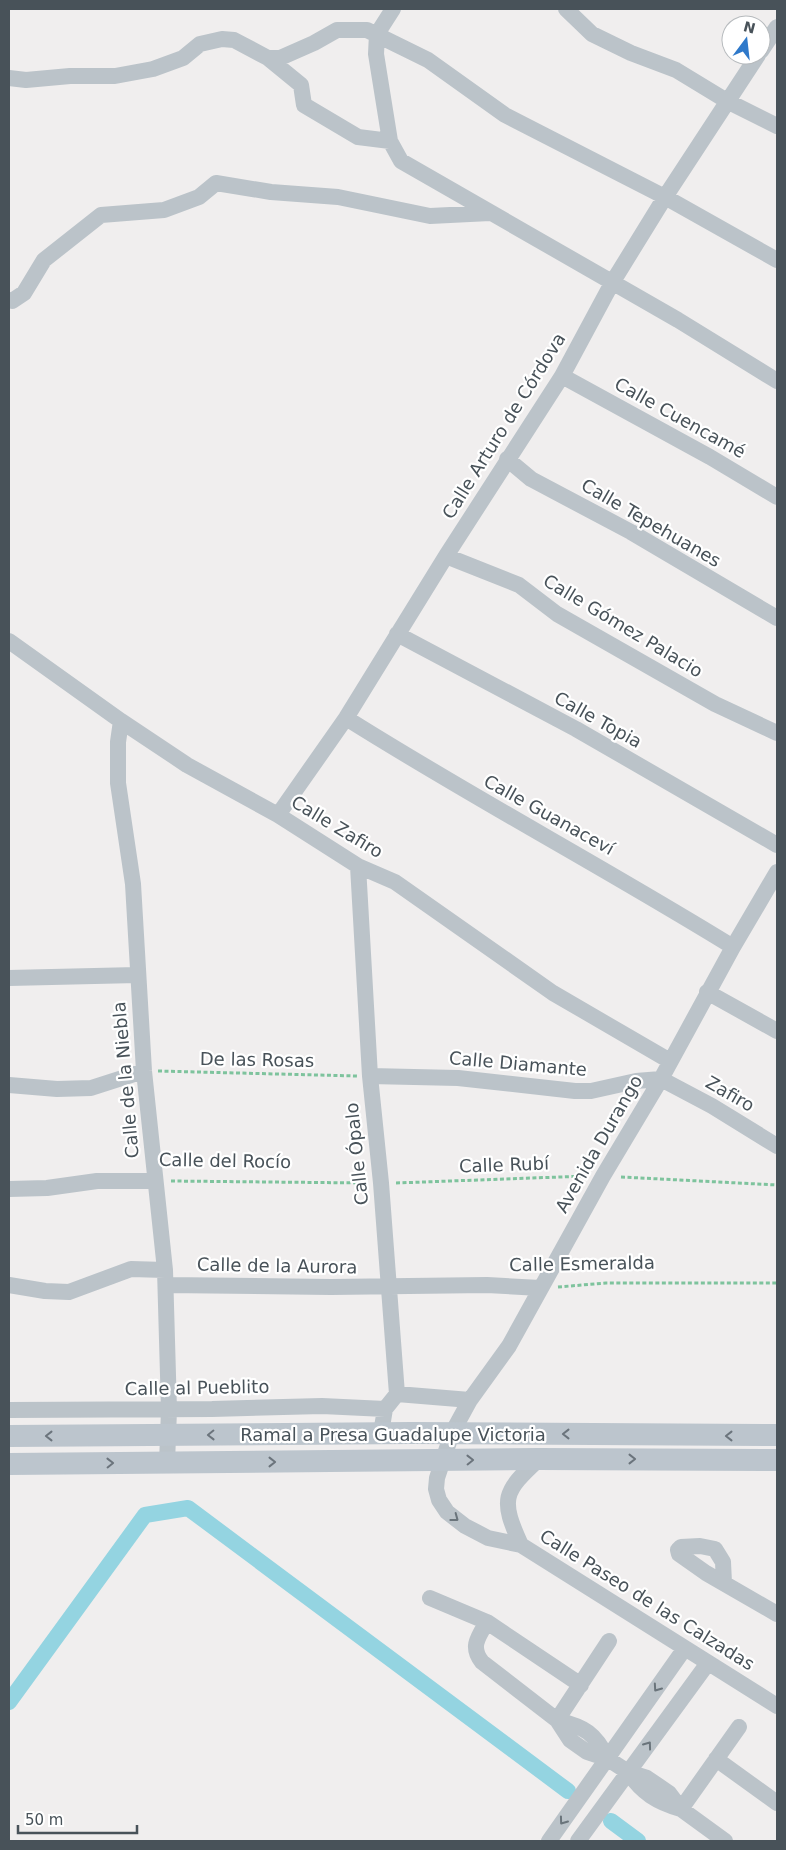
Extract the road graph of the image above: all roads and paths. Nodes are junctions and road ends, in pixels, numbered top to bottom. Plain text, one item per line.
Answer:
1 (393, 9) edge
2 (566, 9) edge
3 (377, 34) junction
4 (268, 58) junction
5 (751, 65) edge
6 (9, 78) edge
7 (727, 101) junction
8 (777, 126) edge
9 (390, 141) junction
10 (665, 197) junction
11 (490, 213) junction
12 (777, 260) edge
13 (612, 283) junction
14 (9, 300) edge
15 (562, 376) junction
16 (777, 381) edge
17 (507, 459) junction
18 (777, 497) edge
19 (446, 556) junction
20 (777, 618) edge
21 (397, 634) junction
22 (9, 641) edge
23 (346, 718) junction
24 (121, 721) junction
25 (777, 733) edge
26 (278, 815) junction
27 (777, 845) edge
28 (358, 866) junction
29 (775, 882) edge
30 (732, 947) junction
31 (138, 975) junction
32 (9, 978) edge
33 (707, 992) junction
34 (777, 1031) edge
35 (670, 1061) junction
36 (144, 1071) junction
37 (370, 1076) junction
38 (661, 1079) junction
39 (9, 1085) edge
40 (777, 1146) edge
41 (603, 1176) junction
42 (155, 1180) junction
43 (381, 1183) junction
44 (777, 1186) edge
45 (9, 1189) edge
46 (166, 1277) junction
47 (777, 1283) edge
48 (9, 1285) edge
49 (388, 1286) junction
50 (540, 1288) junction
51 (397, 1394) junction
52 (470, 1400) junction
53 (9, 1410) edge
54 (169, 1410) junction
55 (385, 1410) junction
56 (381, 1433) junction
57 (452, 1434) junction
58 (777, 1435) edge
59 (9, 1436) edge
60 (169, 1436) junction
61 (539, 1459) junction
62 (444, 1460) junction
63 (777, 1460) edge
64 (167, 1463) junction
65 (9, 1464) edge
66 (521, 1545) junction
67 (724, 1583) dead end
68 (750, 1597) junction
69 (430, 1598) dead end
70 (777, 1598) edge
71 (777, 1614) edge
72 (487, 1622) junction
73 (609, 1640) dead end
74 (685, 1648) junction
75 (708, 1663) junction
76 (581, 1686) junction
77 (777, 1706) edge
78 (557, 1720) junction
79 (739, 1727) dead end
80 (608, 1759) junction
81 (716, 1759) junction
82 (628, 1772) junction
83 (777, 1803) edge
84 (681, 1809) junction
85 (549, 1841) edge
86 (578, 1841) edge
87 (725, 1841) edge

1 - 3 street
2 - 7 street
3 - 4 street
3 - 9 street
3 - 10 street
4 - 6 street
4 - 9 street
5 - 7 street, Calle Arturo de Córdova
7 - 8 street
7 - 10 street, Calle Arturo de Córdova
9 - 11 street
10 - 12 street
10 - 13 street, Calle Arturo de Córdova
11 - 13 street
11 - 14 street
13 - 15 street, Calle Arturo de Córdova
13 - 16 street
15 - 17 street, Calle Arturo de Córdova
15 - 18 street, Calle Cuencamé
17 - 19 street, Calle Arturo de Córdova
17 - 20 street, Calle Tepehuanes
19 - 21 street, Calle Arturo de Córdova
19 - 25 street, Calle Gómez Palacio
21 - 23 street, Calle Arturo de Córdova
21 - 27 street, Calle Topia
22 - 24 street, Calle Zafiro
23 - 26 street, Calle Arturo de Córdova
23 - 30 street, Calle Guanaceví
24 - 26 street, Calle Zafiro
24 - 31 street, Calle de la Niebla
26 - 28 street, Calle Zafiro
28 - 35 street, Calle Zafiro
28 - 37 street, Calle Ópalo
29 - 30 street, Avenida Durango
30 - 33 street, Avenida Durango
31 - 32 street
31 - 36 street, Calle de la Niebla
33 - 34 street
33 - 35 street, Avenida Durango
35 - 38 street, Avenida Durango
36 - 37 path, De las Rosas
36 - 39 street
36 - 42 street, Calle de la Niebla
37 - 38 street, Calle Diamante
37 - 43 street, Calle Ópalo
38 - 40 street, Zafiro
38 - 41 street, Avenida Durango
41 - 43 path, Calle Rubí
41 - 44 path, Calle Rubí
41 - 50 street, Avenida Durango
42 - 43 path, Calle del Rocío
42 - 45 street, Calle del Rocío
42 - 46 street, Calle de la Niebla
43 - 49 street, Calle Ópalo
46 - 48 street, Calle de la Aurora
46 - 49 street, Calle de la Aurora
46 - 54 street, Calle de la Niebla
47 - 50 path, Calle Esmeralda
49 - 50 street, Calle Esmeralda
49 - 51 street, Calle Ópalo
50 - 52 street, Avenida Durango
51 - 52 street
51 - 55 street
52 - 57 street, Avenida Durango
53 - 54 street, Calle al Pueblito
54 - 55 street, Calle al Pueblito
54 - 60 street, Calle de la Niebla
55 - 56 street
56 - 57 main road, Ramal a Presa Guadalupe Victoria
56 -> 60 main road, Ramal a Presa Guadalupe Victoria
58 -> 57 main road, Ramal a Presa Guadalupe Victoria
57 - 62 street, Calle Paseo de las Calzadas
60 -> 59 main road, Ramal a Presa Guadalupe Victoria
60 - 64 street, Calle de la Niebla
62 -> 61 main road, Ramal a Presa Guadalupe Victoria
61 -> 63 main road, Ramal a Presa Guadalupe Victoria
61 - 66 street, Calle Paseo de las Calzadas
64 -> 62 main road, Ramal a Presa Guadalupe Victoria
62 -> 66 street, Calle Paseo de las Calzadas
65 -> 64 main road, Ramal a Presa Guadalupe Victoria
66 - 74 street, Calle Paseo de las Calzadas
67 - 68 street
68 - 70 street
68 - 71 street
69 - 72 street
72 - 76 street
72 - 78 street
73 - 76 street
74 - 75 street, Calle Paseo de las Calzadas
74 -> 80 street
75 - 77 street, Calle Paseo de las Calzadas
82 -> 75 street
76 - 78 street
78 - 80 street
79 - 81 street
80 - 82 street
80 -> 85 street
81 - 83 street
81 - 84 street
82 - 84 street
82 - 86 street
84 - 87 street

